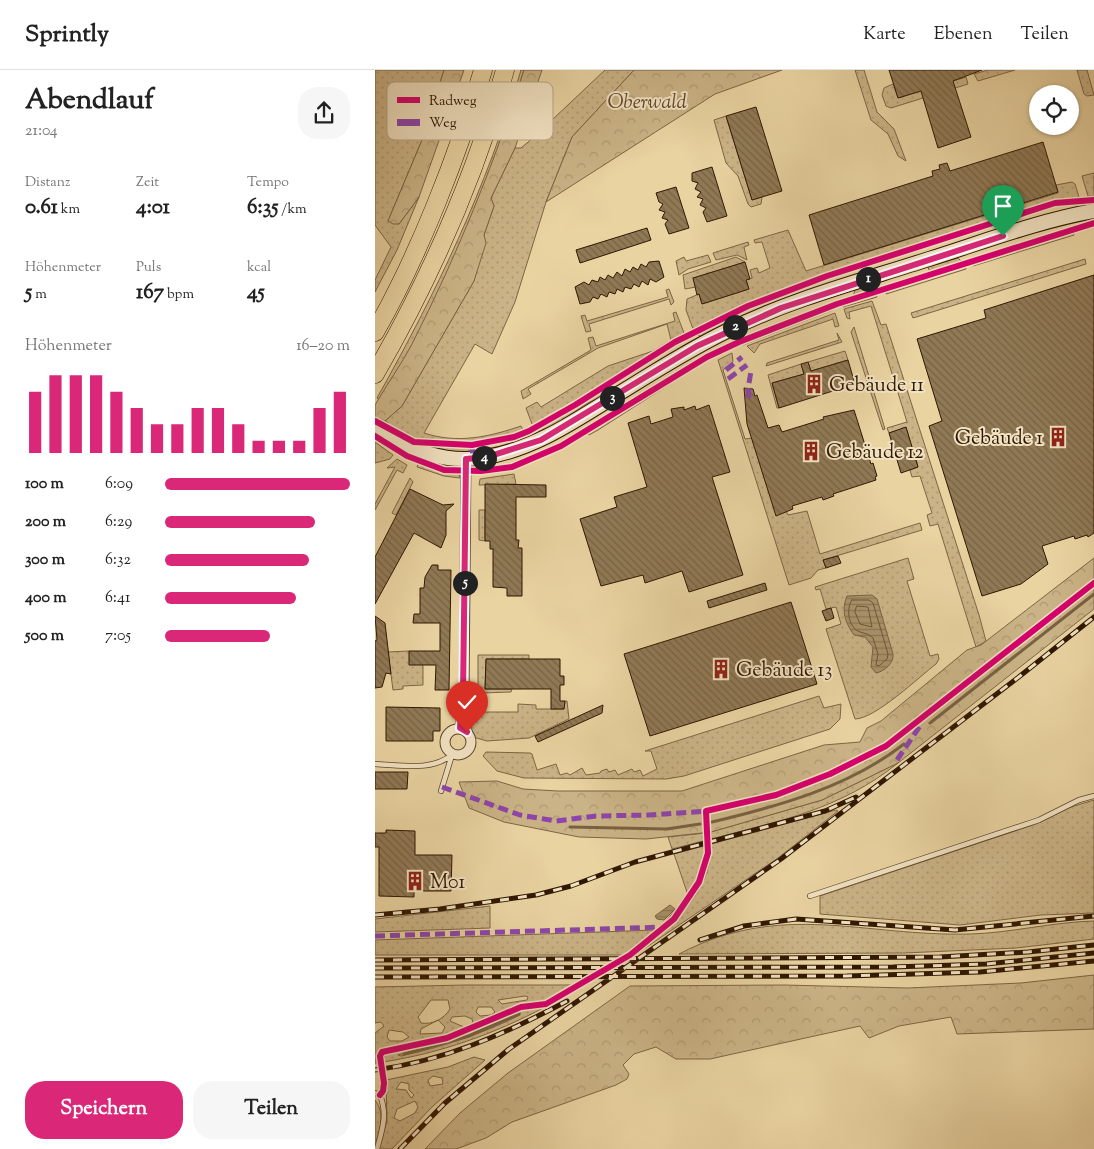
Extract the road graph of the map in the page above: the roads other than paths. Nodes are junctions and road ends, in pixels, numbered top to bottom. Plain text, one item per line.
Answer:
1 (483, 70) edge
2 (505, 70) edge
3 (479, 82) edge
4 (501, 82) edge
5 (460, 140) edge
6 (482, 140) edge
7 (1094, 210) edge
8 (375, 332) edge
9 (375, 374) edge
10 (375, 429) edge
11 (466, 459) junction
12 (460, 728) junction
13 (453, 754) junction
14 (375, 764) edge
15 (441, 791) dead end
16 (1094, 796) edge
17 (810, 896) dead end
18 (377, 1094) edge
19 (377, 1149) edge

1 - 3 highway
2 - 4 highway
5 - 8 highway
6 - 9 highway
7 - 11 main road
10 - 11 main road
11 - 12 street
12 - 13 street
12 - 13 street
13 - 14 lane
13 - 15 lane
16 - 17 lane
18 - 19 lane

